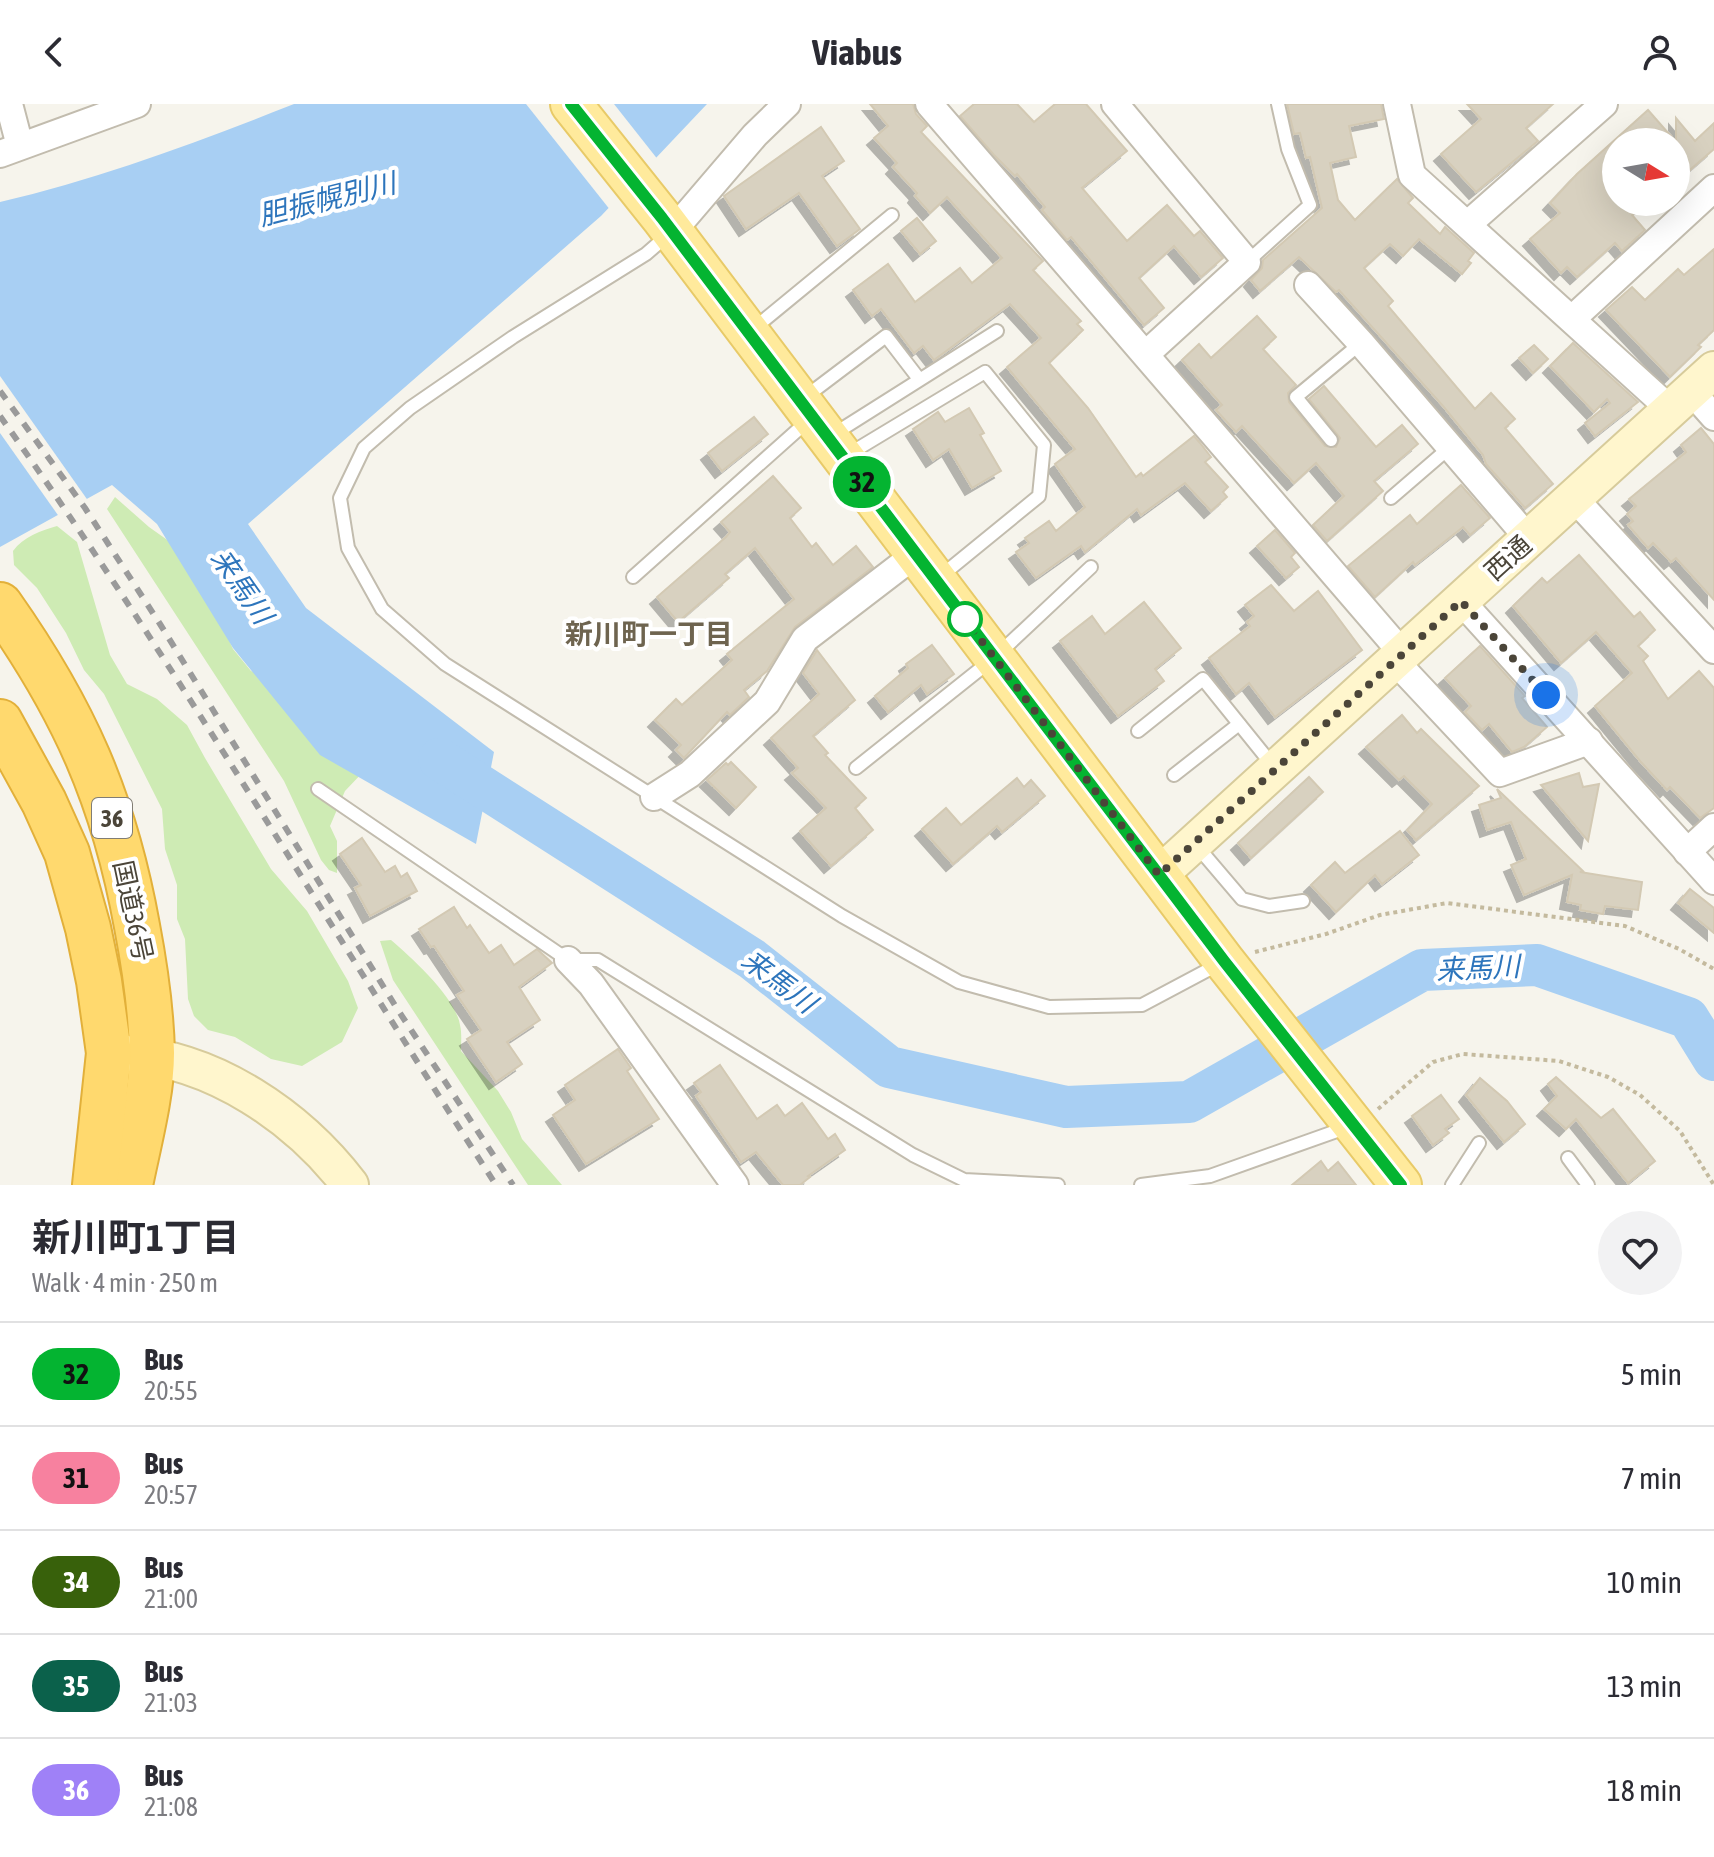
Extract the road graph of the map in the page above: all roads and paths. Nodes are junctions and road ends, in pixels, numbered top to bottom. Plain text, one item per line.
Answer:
1 (9, 104) edge
2 (137, 104) edge
3 (571, 104) edge
4 (774, 104) edge
5 (787, 104) edge
6 (929, 104) edge
7 (1115, 104) edge
8 (1278, 104) edge
9 (1397, 104) edge
10 (1604, 104) edge
11 (755, 135) junction
12 (10, 150) edge
13 (1714, 188) edge
14 (892, 215) dead end
15 (1468, 224) junction
16 (667, 225) junction
17 (1247, 262) junction
18 (1308, 285) dead end
19 (1572, 319) junction
20 (997, 331) dead end
21 (748, 332) junction
22 (1361, 343) junction
23 (1146, 354) junction
24 (919, 379) junction
25 (1697, 397) edge
26 (821, 429) junction
27 (1331, 440) dead end
28 (1449, 448) junction
29 (1391, 498) dead end
30 (1574, 498) junction
31 (1529, 539) junction
32 (926, 567) junction
33 (1091, 567) dead end
34 (633, 577) dead end
35 (1461, 601) junction
36 (0, 605) edge
37 (1714, 650) edge
38 (994, 658) junction
39 (1399, 658) junction
40 (0, 722) edge
41 (1239, 724) junction
42 (1138, 731) dead end
43 (1589, 741) junction
44 (856, 768) dead end
45 (1276, 769) junction
46 (1174, 775) dead end
47 (318, 789) dead end
48 (654, 797) junction
49 (1714, 827) edge
50 (1195, 843) junction
51 (1687, 852) junction
52 (1159, 875) junction
53 (1714, 881) edge
54 (1303, 901) dead end
55 (568, 960) junction
56 (1237, 964) junction
57 (1714, 969) edge
58 (109, 1053) junction
59 (152, 1056) junction
60 (1355, 1116) junction
61 (1479, 1143) dead end
62 (1568, 1158) dead end
63 (1158, 1184) edge
64 (95, 1185) edge
65 (130, 1185) edge
66 (350, 1185) edge
67 (735, 1185) edge
68 (1058, 1185) edge
69 (1141, 1185) edge
70 (1401, 1185) edge
71 (1452, 1185) edge
72 (1588, 1185) edge
73 (1714, 1185) edge

1 - 12 street
2 - 12 street
3 - 16 main road
4 - 11 lane
5 - 11 street
6 - 23 street
7 - 17 street
8 - 17 lane
9 - 15 street
10 - 15 street
11 - 16 street
13 - 19 street
14 - 21 lane
15 - 19 street
16 - 21 main road
16 - 48 lane
17 - 23 street
18 - 22 street
19 - 25 street
20 - 24 lane
21 - 26 main road
22 - 27 lane
22 - 28 street
23 - 39 street
24 - 26 lane
24 - 26 lane
25 - 30 street, 西通
26 - 32 main road
26 - 32 lane
26 - 34 lane
28 - 29 lane
28 - 31 street
30 - 31 street, 西通
30 - 37 street
31 - 35 street, 西通
32 - 38 main road
32 - 48 street
33 - 38 lane
35 - 39 street, 西通
35 - 43 street
36 - 59 highway, 国道36号 / 36
38 - 44 lane
38 - 52 main road
39 - 43 street
39 - 45 street, 西通
40 - 58 highway, 国道36号 / 36
41 - 42 lane
41 - 45 lane
41 - 46 lane
43 - 51 street
45 - 50 street, 西通
47 - 55 lane
48 - 56 lane
49 - 51 street
50 - 52 street, 西通
50 - 54 lane
51 - 53 street
52 - 56 main road
55 - 67 street
55 - 68 lane
56 - 57 path
56 - 60 main road
58 - 59 street
58 - 64 highway, 36
59 - 65 highway, 36
59 - 66 street
60 - 63 lane
60 - 70 main road
60 - 73 path
61 - 71 lane
62 - 72 lane
63 - 69 lane

